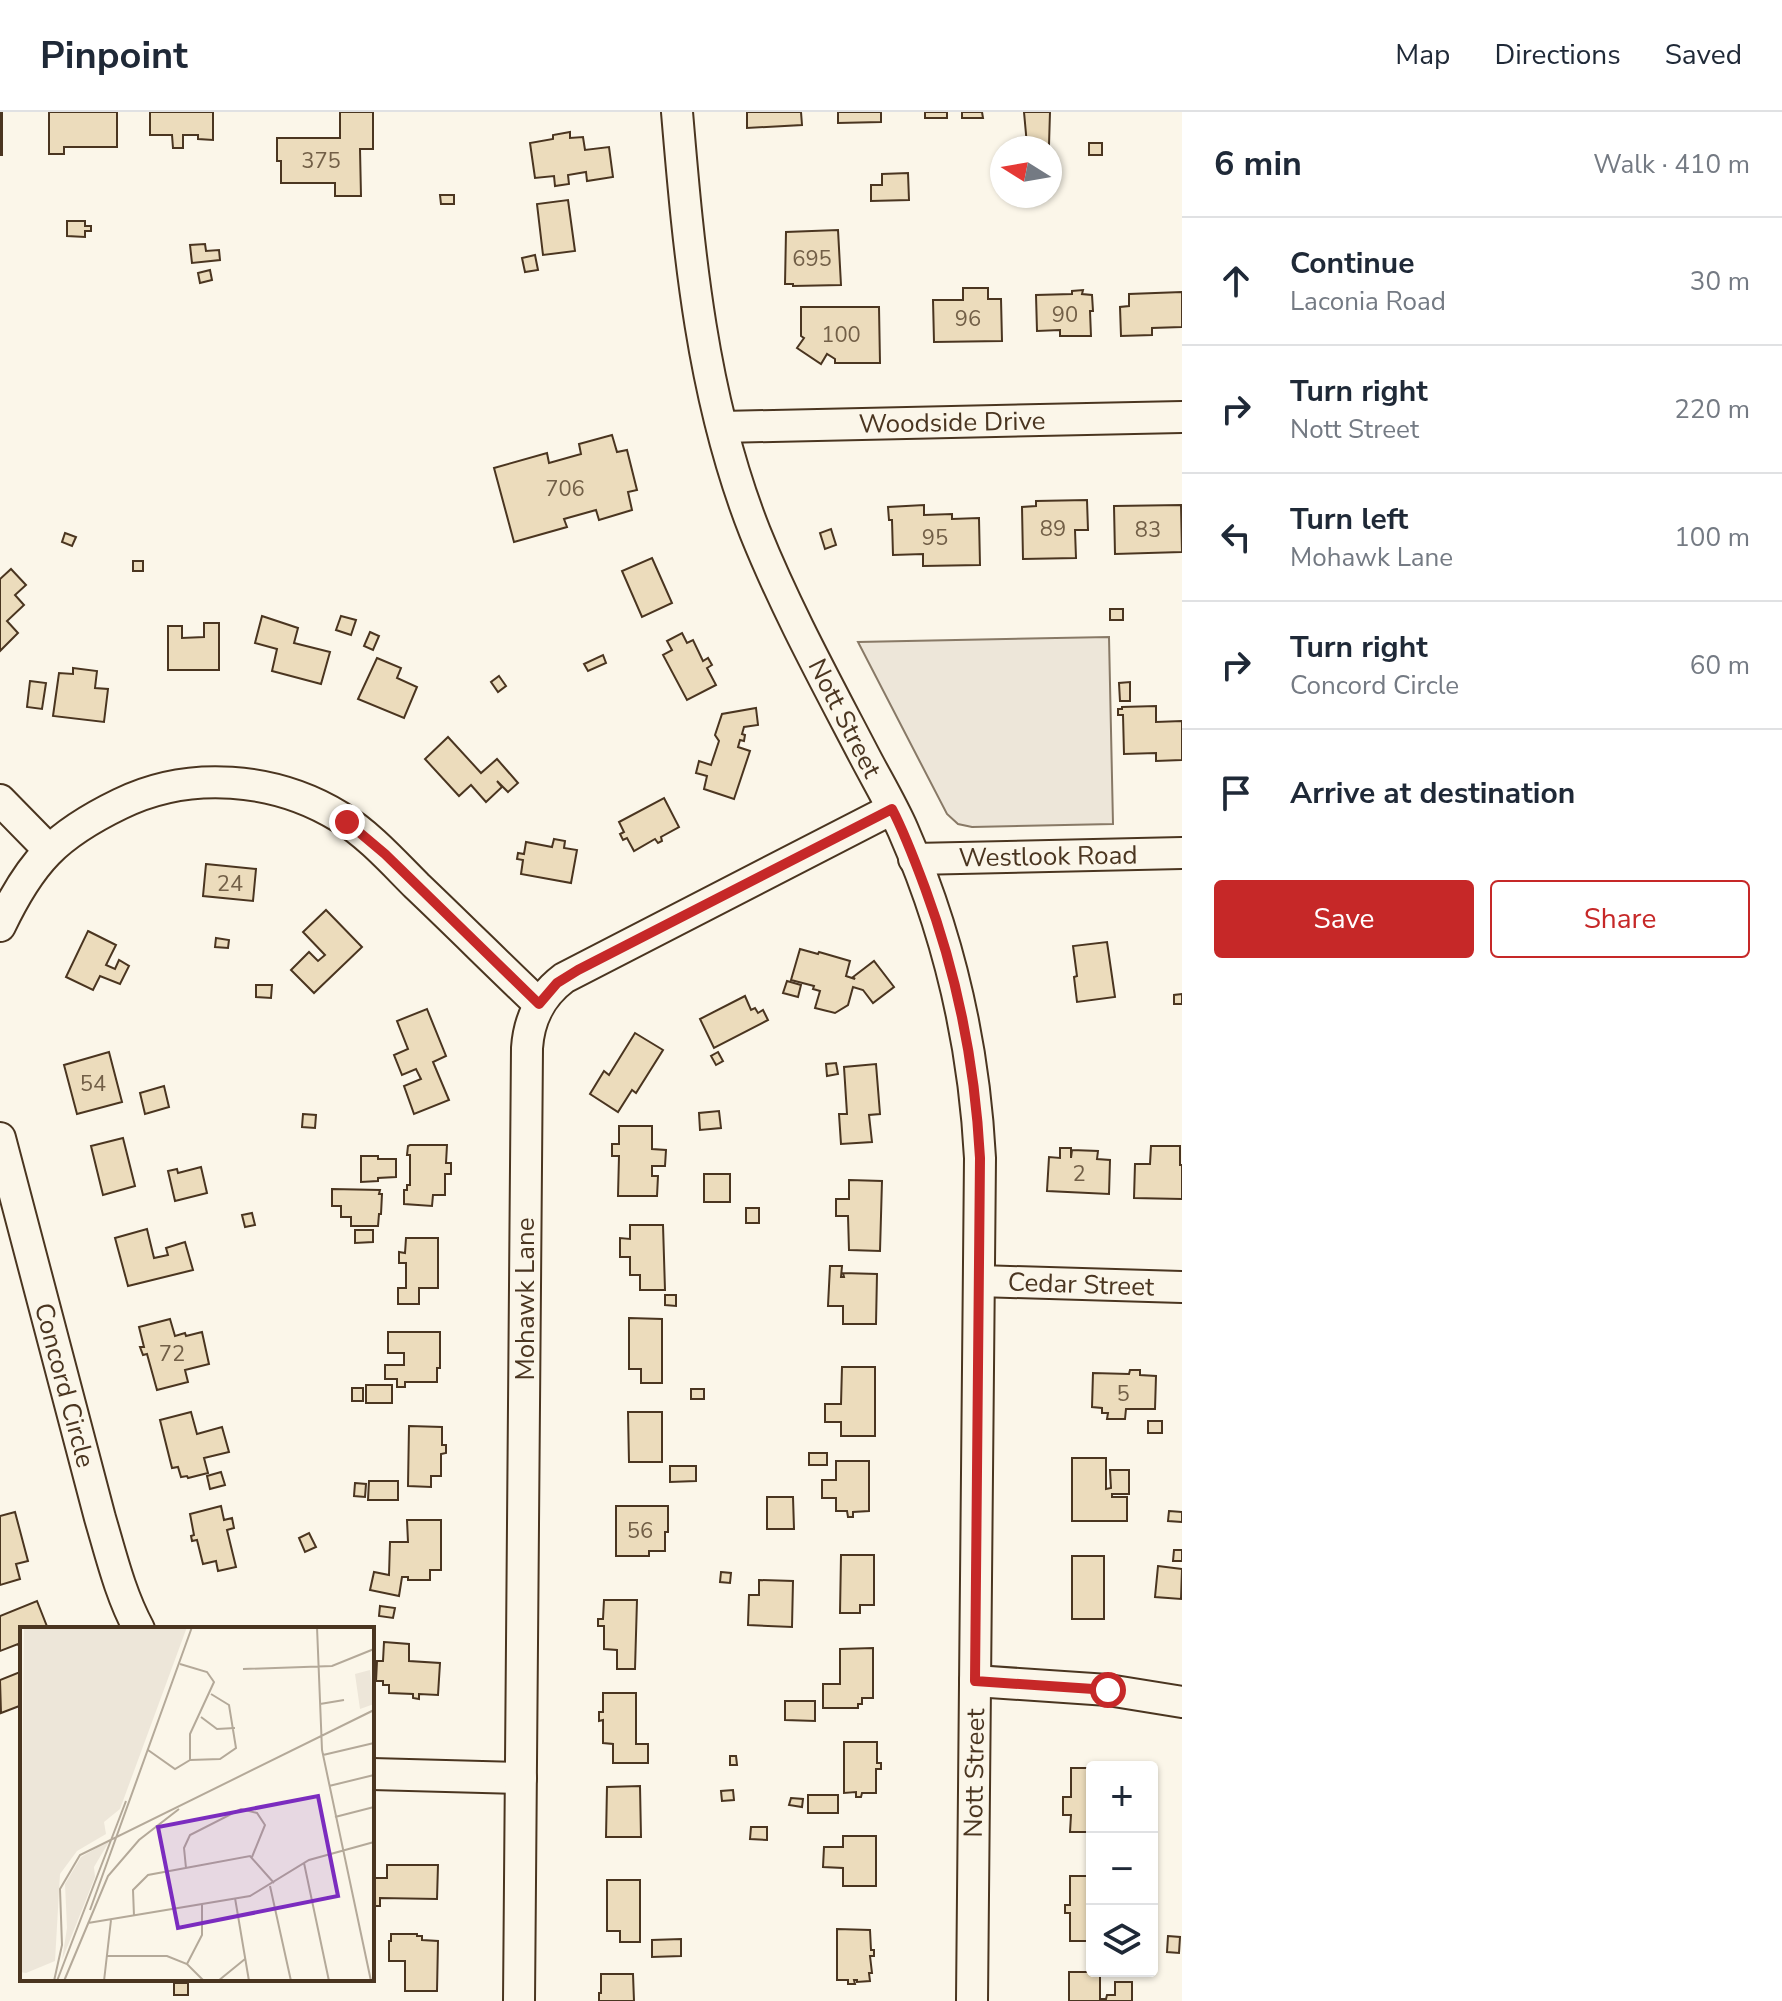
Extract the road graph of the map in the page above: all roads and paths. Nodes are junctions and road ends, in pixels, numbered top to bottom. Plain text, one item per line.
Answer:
1 (677, 112) edge
2 (1182, 417) edge
3 (722, 427) junction
4 (0, 800) edge
5 (892, 809) junction
6 (49, 850) junction
7 (1182, 853) edge
8 (914, 859) junction
9 (0, 926) edge
10 (539, 1004) junction
11 (0, 1138) edge
12 (979, 1281) junction
13 (1182, 1287) edge
14 (138, 1627) edge
15 (975, 1681) junction
16 (1182, 1702) edge
17 (374, 1774) edge
18 (521, 1778) junction
19 (519, 2001) edge
20 (972, 2001) edge

1 - 3 street, Nott Street
2 - 3 street, Woodside Drive
3 - 5 street, Nott Street
4 - 6 street
5 - 8 street, Nott Street
5 - 10 street, Mohawk Lane
6 - 9 street
6 - 10 street
7 - 8 street, Westlook Road
8 - 12 street, Nott Street
10 - 18 street, Mohawk Lane
11 - 14 street, Concord Circle
12 - 13 street, Cedar Street
12 - 15 street, Nott Street
15 - 16 street
15 - 20 street, Nott Street
17 - 18 street
18 - 19 street, Mohawk Lane

